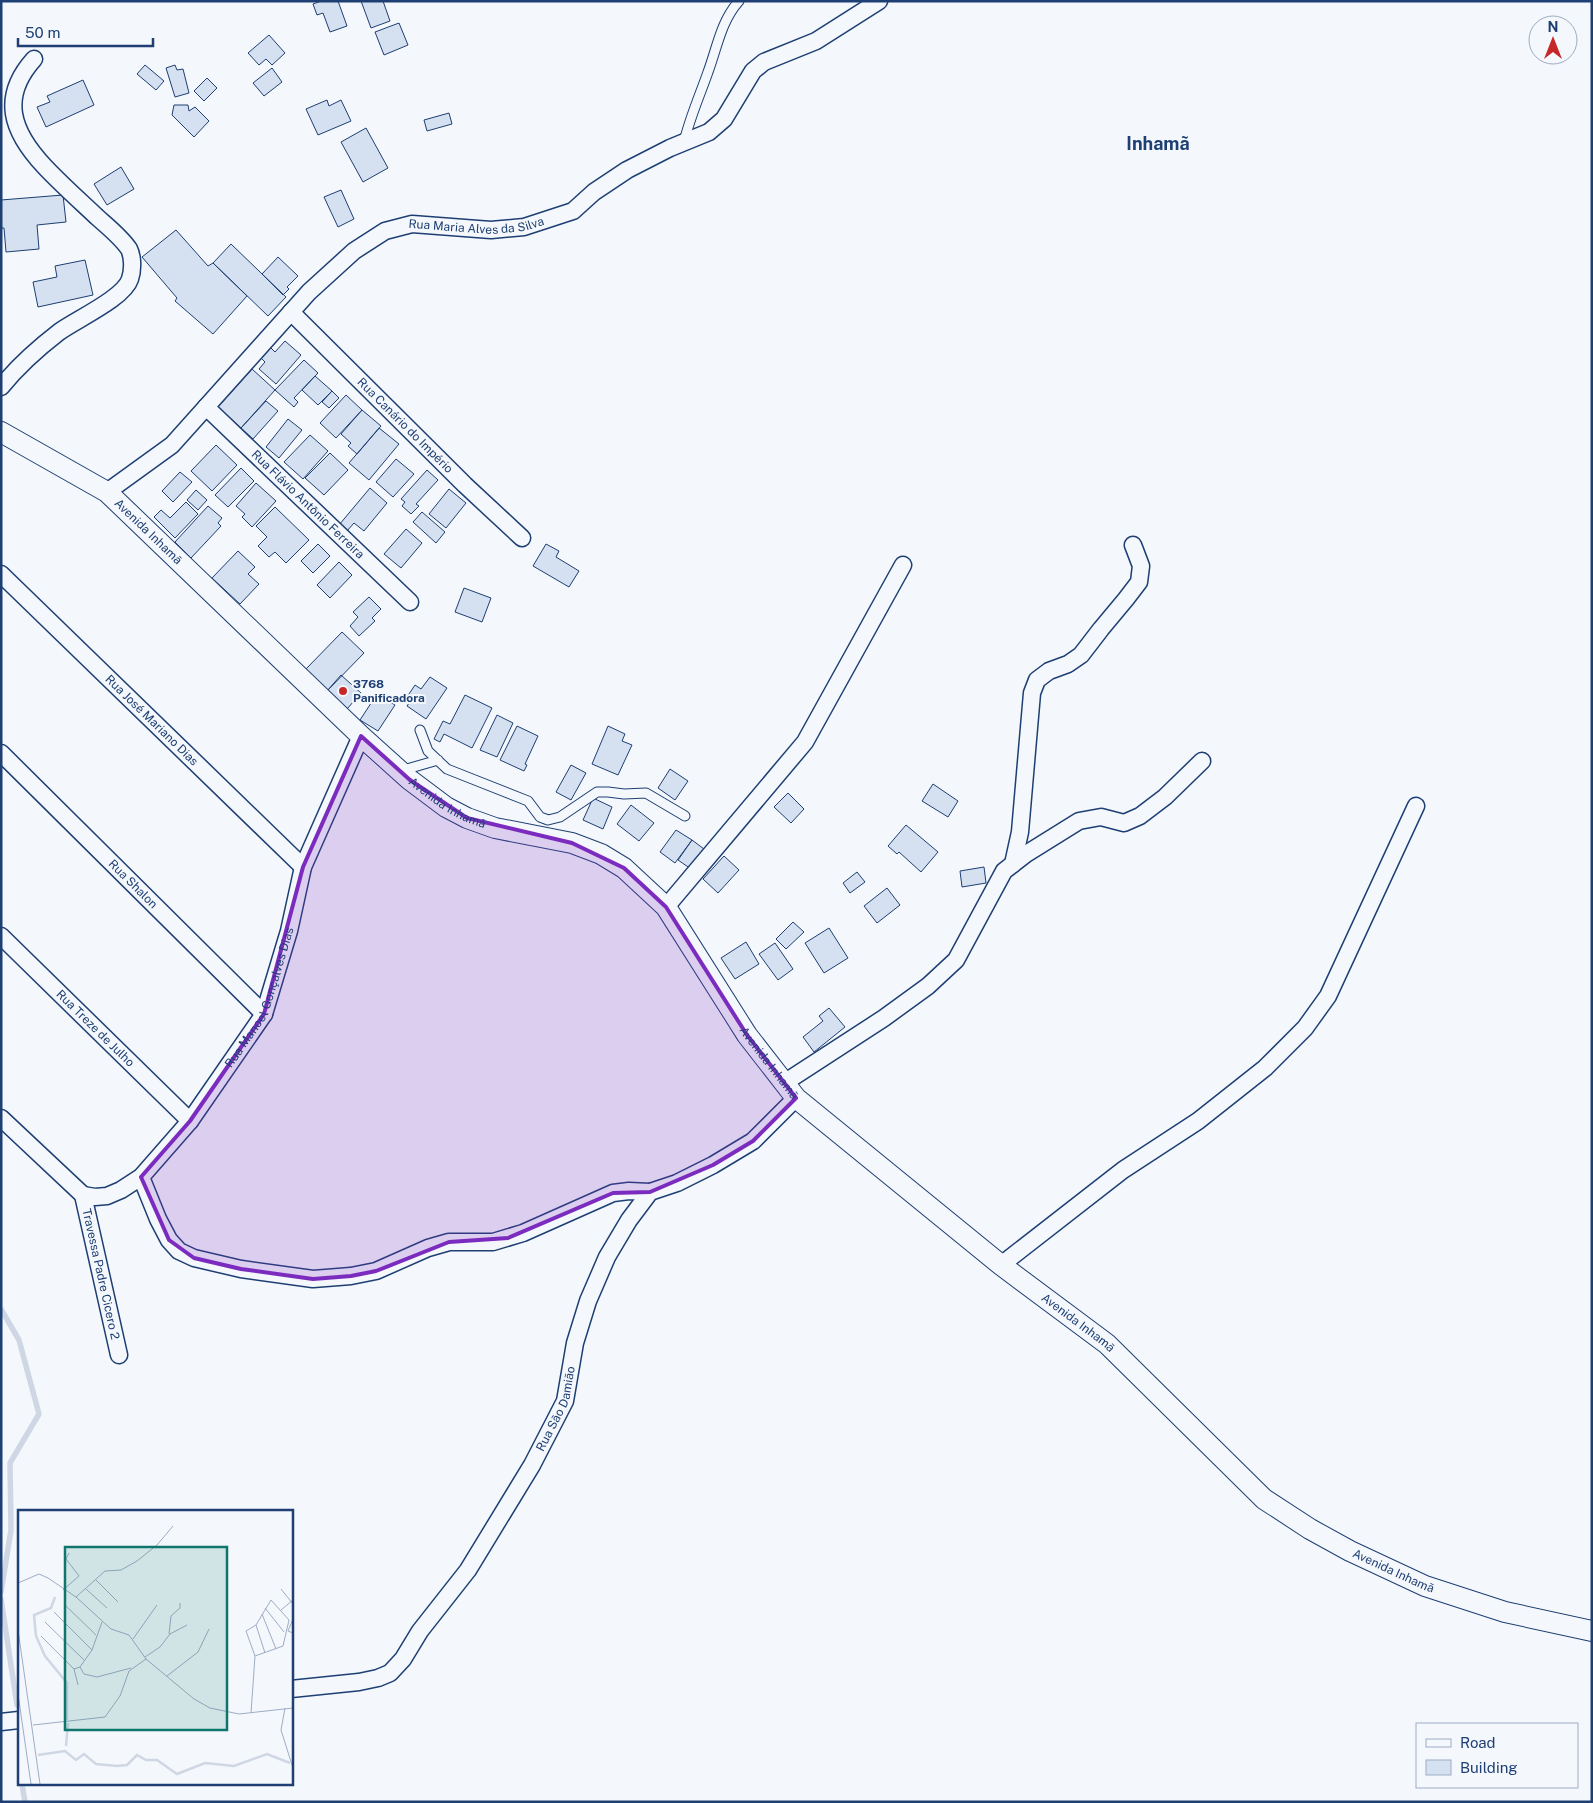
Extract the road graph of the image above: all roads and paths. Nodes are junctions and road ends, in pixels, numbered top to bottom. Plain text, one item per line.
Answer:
1 (739, 1) edge
2 (879, 1) edge
3 (34, 59) dead end
4 (684, 142) junction
5 (291, 312) junction
6 (1, 387) edge
7 (206, 407) junction
8 (1, 432) edge
9 (107, 492) junction
10 (522, 538) dead end
11 (1133, 545) dead end
12 (903, 565) dead end
13 (1, 574) edge
14 (410, 602) dead end
15 (420, 730) dead end
16 (362, 736) junction
17 (1, 754) edge
18 (438, 760) junction
19 (1202, 761) dead end
20 (400, 771) junction
21 (1416, 806) dead end
22 (685, 816) dead end
23 (537, 826) junction
24 (1013, 864) junction
25 (303, 867) junction
26 (666, 907) junction
27 (4, 946) edge
28 (264, 1014) junction
29 (790, 1090) junction
30 (1, 1118) edge
31 (190, 1120) junction
32 (141, 1177) junction
33 (650, 1192) junction
34 (83, 1194) junction
35 (1001, 1265) junction
36 (119, 1355) dead end
37 (1592, 1631) edge
38 (292, 1689) edge
39 (18, 1720) edge
40 (1, 1722) edge

1 - 4 lane
2 - 4 street, Rua Maria Alves da Silva
3 - 6 street
4 - 5 street, Rua Maria Alves da Silva
5 - 7 street, Rua Maria Alves da Silva
5 - 10 street, Rua Canário do Império
7 - 9 street, Rua Maria Alves da Silva
7 - 14 street, Rua Flávio Antônio Ferreira
8 - 9 street, Avenida Inhamã
9 - 16 street, Avenida Inhamã
11 - 24 street
12 - 26 street
13 - 25 street, Rua José Mariano Dias
15 - 18 lane
16 - 20 street, Avenida Inhamã
16 - 25 street, Rua Manoel Gonçalves Dias
17 - 28 street, Rua Shalon
18 - 20 lane
18 - 23 lane
19 - 24 street
20 - 23 street, Avenida Inhamã
21 - 35 street
22 - 23 lane
23 - 26 street, Avenida Inhamã
24 - 29 street
25 - 28 street, Rua Manoel Gonçalves Dias
26 - 29 street, Avenida Inhamã
27 - 31 street, Rua Treze de Julho
28 - 31 street, Rua Manoel Gonçalves Dias
29 - 33 street
29 - 35 street, Avenida Inhamã
30 - 34 street
31 - 32 street, Rua Manoel Gonçalves Dias
32 - 33 street
32 - 34 street, Rua Manoel Gonçalves Dias
33 - 38 street, Rua São Damião
34 - 36 street, Travessa Padre Cicero 2
35 - 37 street, Avenida Inhamã
39 - 40 street

